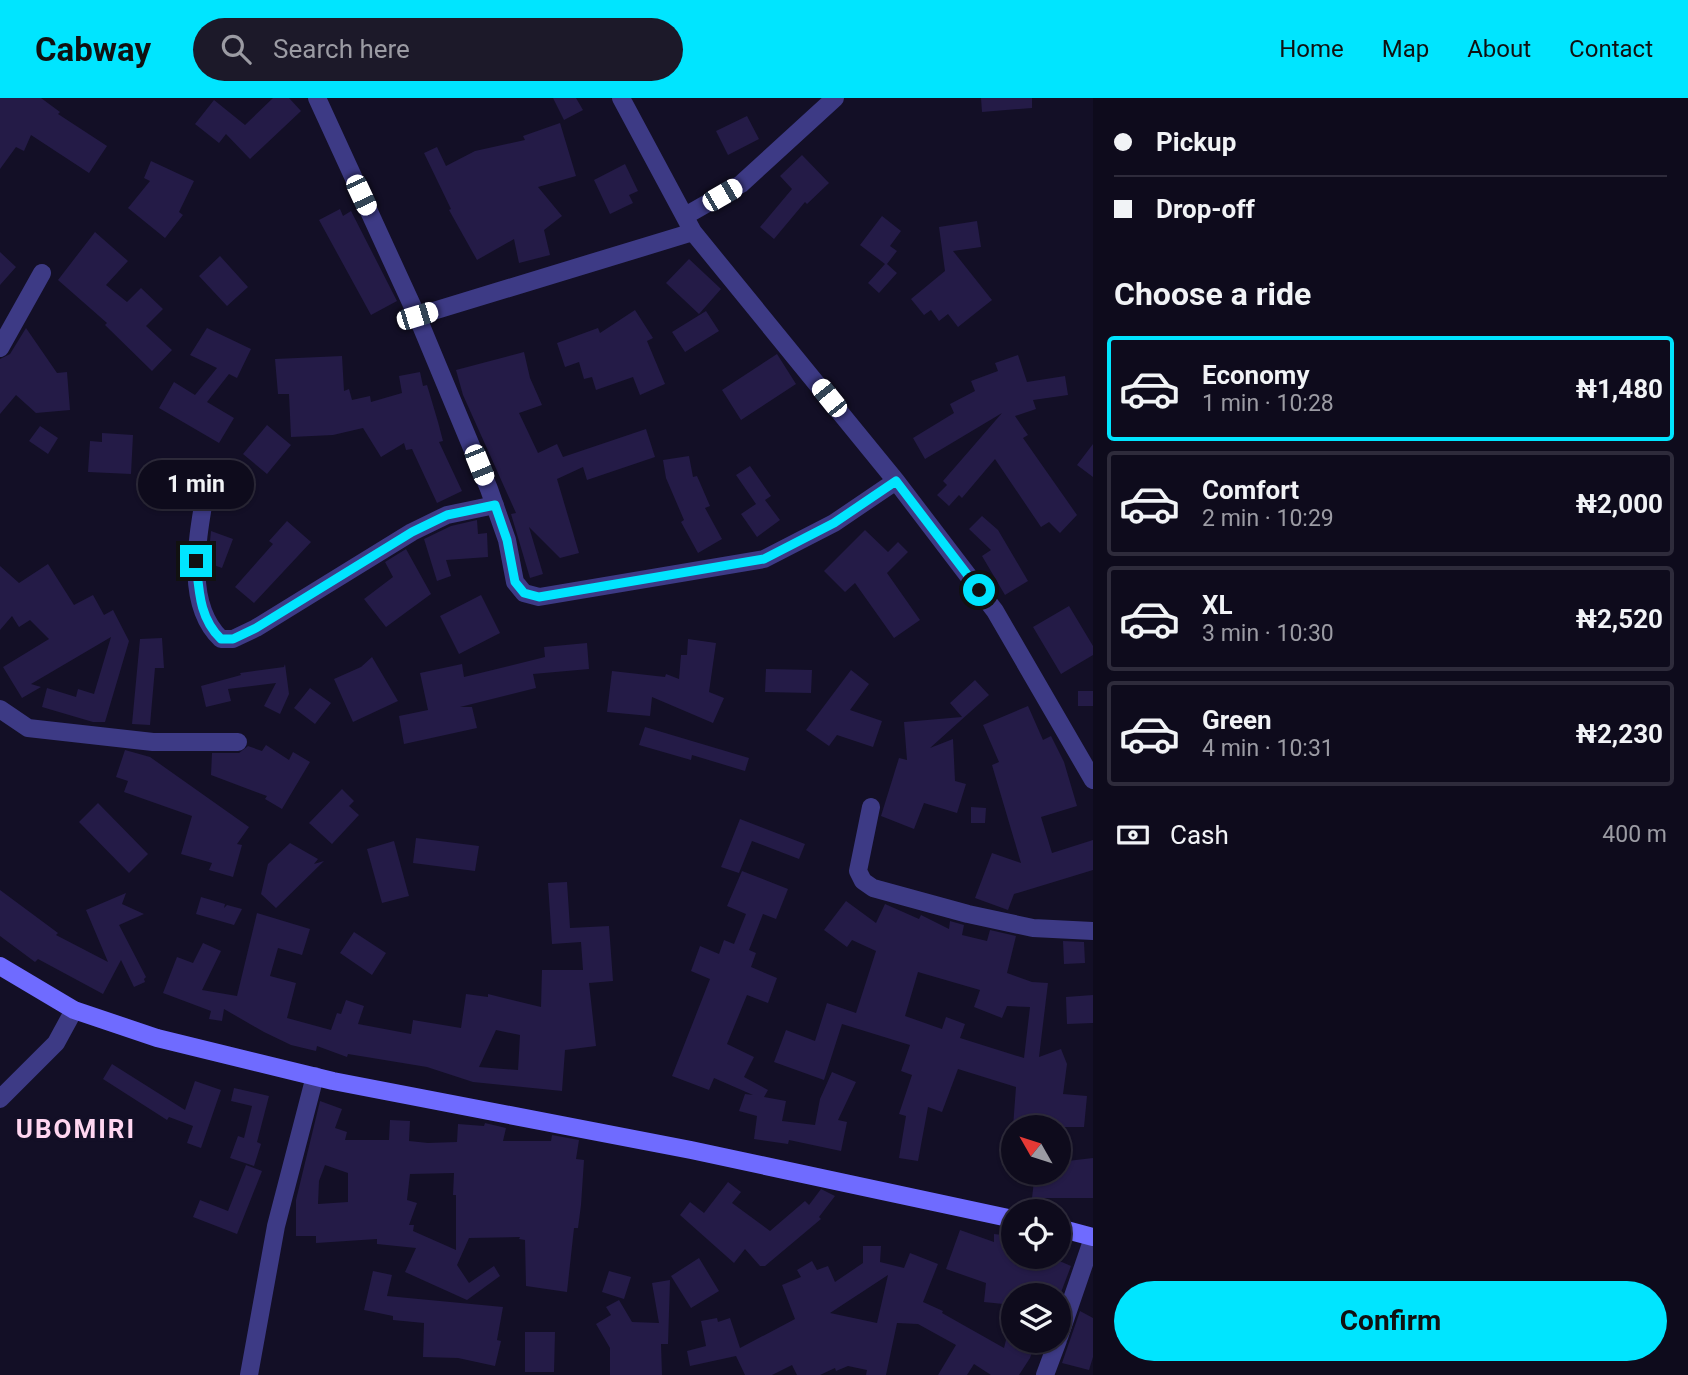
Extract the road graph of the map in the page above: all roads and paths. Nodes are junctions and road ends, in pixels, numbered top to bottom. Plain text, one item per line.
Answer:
1 (317, 98) edge
2 (621, 98) edge
3 (835, 98) edge
4 (689, 224) junction
5 (42, 273) dead end
6 (417, 316) junction
7 (0, 348) edge
8 (208, 475) dead end
9 (896, 481) junction
10 (495, 505) junction
11 (0, 709) edge
12 (238, 742) dead end
13 (1093, 780) edge
14 (871, 807) dead end
15 (1093, 931) edge
16 (0, 966) edge
17 (74, 1010) junction
18 (315, 1076) junction
19 (0, 1099) edge
20 (1001, 1216) edge
21 (1071, 1232) edge
22 (1093, 1238) edge
23 (1071, 1301) edge
24 (1053, 1353) edge
25 (249, 1375) edge
26 (1045, 1375) edge

1 - 6 street
2 - 4 street
3 - 4 street
4 - 6 street
4 - 9 street
5 - 7 street
6 - 10 street
8 - 10 street
9 - 10 street
9 - 13 street
11 - 12 street
14 - 15 street
16 - 17 street
17 - 18 street
17 - 19 street
18 - 20 street
18 - 25 street
21 - 22 street
22 - 23 street
24 - 26 street

